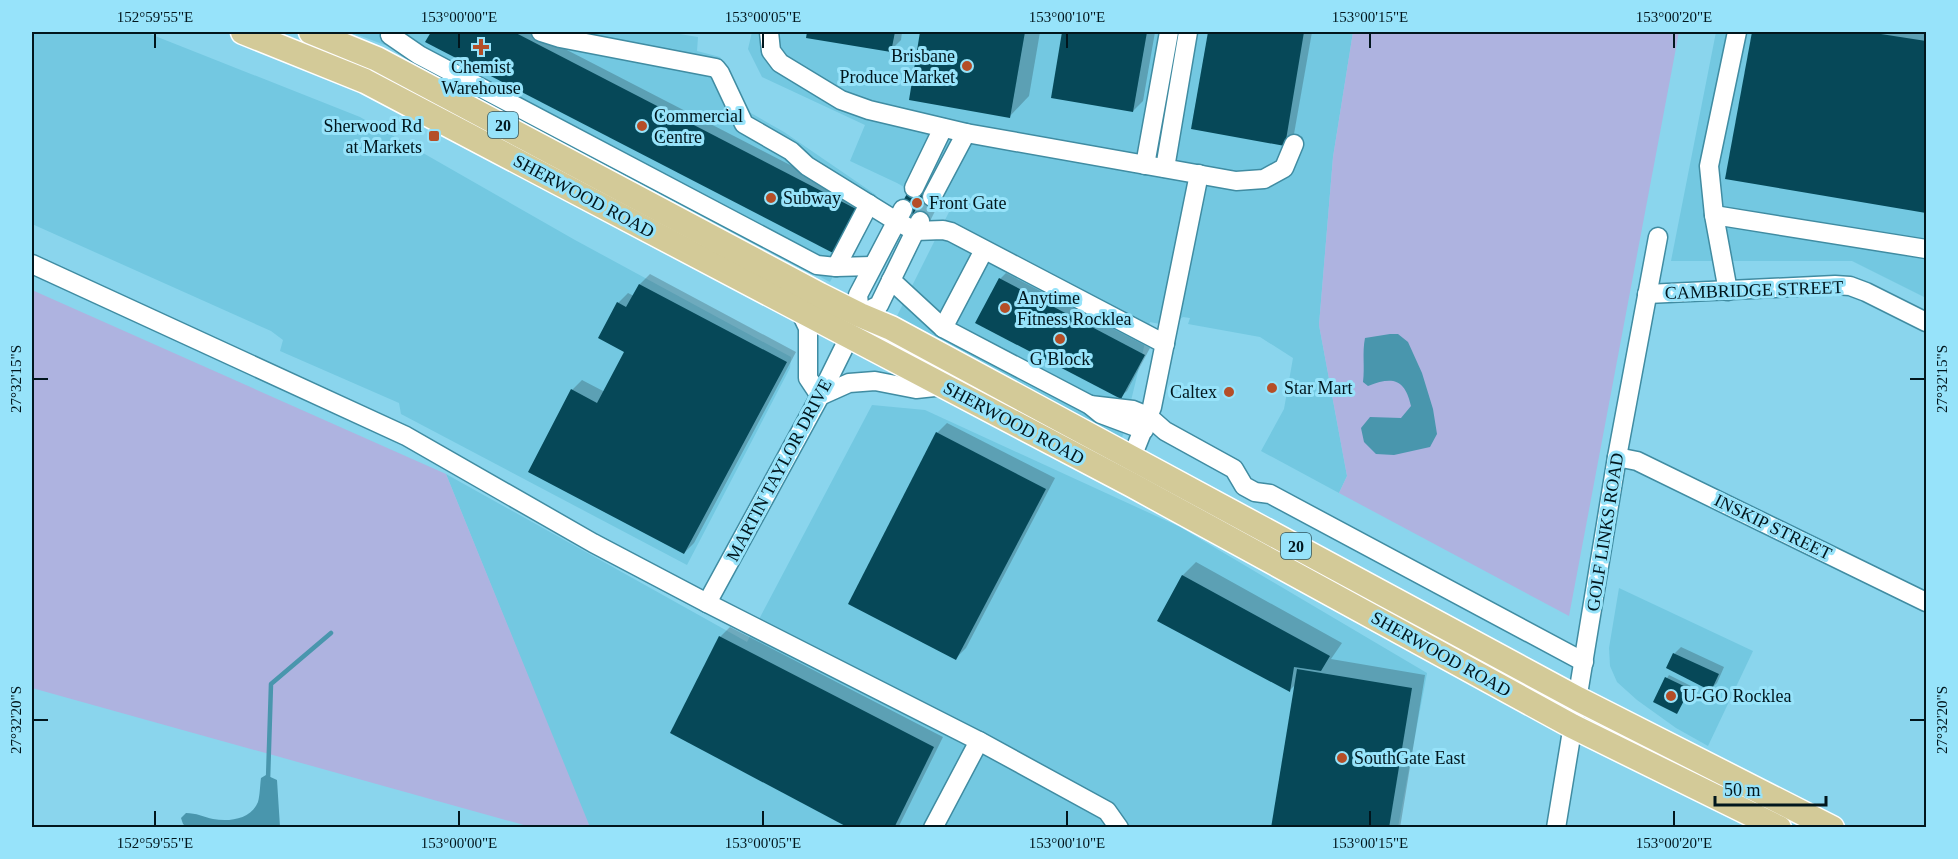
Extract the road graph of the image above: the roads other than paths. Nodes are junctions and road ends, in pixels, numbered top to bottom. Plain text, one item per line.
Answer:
1 (243, 32) edge
2 (311, 32) edge
3 (541, 32) edge
4 (769, 32) edge
5 (784, 32) edge
6 (1169, 32) edge
7 (1188, 32) edge
8 (1737, 32) edge
9 (391, 33) edge
10 (771, 51) junction
11 (377, 58) junction
12 (365, 81) junction
13 (943, 128) junction
14 (966, 133) junction
15 (1294, 144) dead end
16 (1145, 165) junction
17 (1165, 168) junction
18 (1199, 174) junction
19 (914, 188) tunnel mouth
20 (932, 197) tunnel mouth
21 (869, 204) junction
22 (899, 215) junction
23 (1714, 215) junction
24 (918, 225) junction
25 (760, 235) junction
26 (1658, 237) dead end
27 (1926, 249) edge
28 (984, 250) junction
29 (752, 259) junction
30 (32, 264) edge
31 (872, 266) junction
32 (836, 267) junction
33 (891, 280) junction
34 (1728, 291) junction
35 (1647, 294) junction
36 (799, 309) junction
37 (1926, 321) edge
38 (855, 326) junction
39 (943, 328) junction
40 (1165, 344) junction
41 (944, 386) junction
42 (820, 396) junction
43 (1146, 423) junction
44 (1132, 457) junction
45 (1617, 457) junction
46 (1132, 485) junction
47 (1244, 486) junction
48 (1247, 520) junction
49 (1926, 602) edge
50 (707, 603) junction
51 (1584, 662) junction
52 (1578, 699) junction
53 (1572, 726) junction
54 (979, 741) junction
55 (933, 828) edge
56 (1119, 828) edge
57 (1556, 828) edge
58 (1779, 828) edge
59 (1832, 828) edge

1 - 12 main road, SHERWOOD ROAD / 20
2 - 11 main road, SHERWOOD ROAD / 20
3 - 21 street
4 - 10 street
5 - 10 street
6 - 16 street
7 - 17 street
8 - 23 street
9 - 11 street
9 - 25 street
10 - 13 street
11 - 12 street
11 - 29 main road, SHERWOOD ROAD / 20
12 - 36 main road, SHERWOOD ROAD / 20
13 - 14 street
13 - 19 street
14 - 16 street
14 - 20 street
15 - 18 street
16 - 17 street
17 - 18 street
18 - 40 street
21 - 22 street
21 - 32 street
22 - 24 street
22 - 31 street
23 - 27 street
23 - 34 street
24 - 28 street
24 - 33 street
25 - 29 street
25 - 32 street
26 - 35 street, GOLF LINKS ROAD
28 - 39 street
28 - 40 street
29 - 38 main road, SHERWOOD ROAD / 20
30 - 50 street
31 - 32 street
31 - 38 street
33 - 38 street
33 - 39 street
34 - 35 street, CAMBRIDGE STREET
34 - 37 street, CAMBRIDGE STREET
35 - 45 street, GOLF LINKS ROAD
36 - 38 main road, SHERWOOD ROAD / 20
36 - 42 street
38 - 41 main road, SHERWOOD ROAD / 20
38 - 42 street, MARTIN TAYLOR DRIVE
38 - 44 main road, SHERWOOD ROAD / 20
39 - 43 street
40 - 43 street
41 - 42 street
41 - 46 main road, SHERWOOD ROAD / 20
42 - 50 street, MARTIN TAYLOR DRIVE
43 - 44 street
43 - 47 street
44 - 46 street
44 - 48 main road, SHERWOOD ROAD / 20
45 - 49 street, INSKIP STREET
45 - 51 street, GOLF LINKS ROAD
46 - 53 main road, SHERWOOD ROAD / 20
47 - 48 street
47 - 51 street
48 - 52 main road, SHERWOOD ROAD / 20
50 - 54 street
51 - 52 street, GOLF LINKS ROAD
52 - 53 street, GOLF LINKS ROAD
52 - 59 main road, SHERWOOD ROAD / 20
53 - 57 street, GOLF LINKS ROAD
53 - 58 main road, SHERWOOD ROAD / 20
54 - 55 street
54 - 56 street

